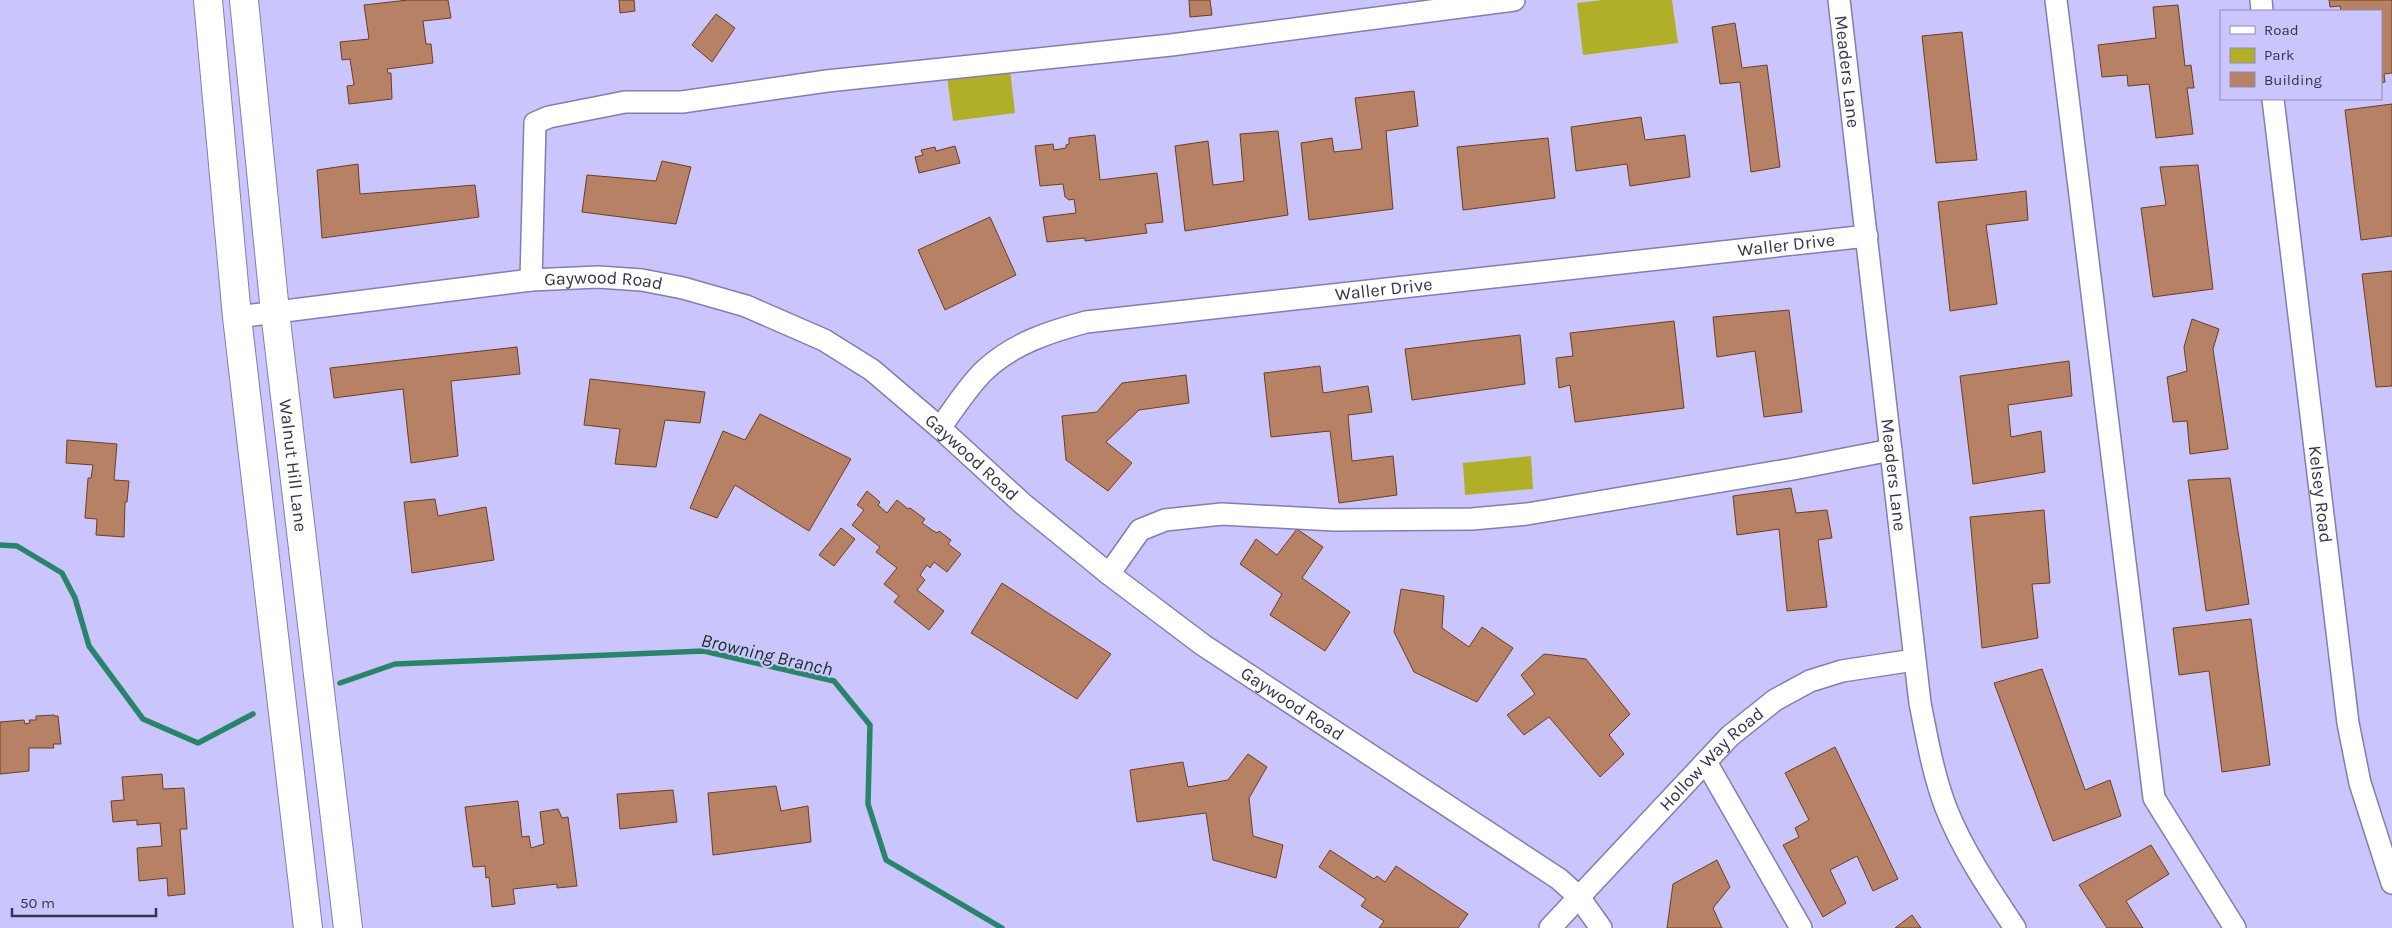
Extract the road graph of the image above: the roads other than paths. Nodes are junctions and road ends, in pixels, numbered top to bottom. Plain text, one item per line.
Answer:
1 (208, 0) edge
2 (244, 0) edge
3 (1514, 0) edge
4 (1839, 0) edge
5 (2056, 0) edge
6 (2273, 100) edge
7 (1867, 236) junction
8 (531, 280) junction
9 (275, 312) junction
10 (237, 317) junction
11 (940, 428) junction
12 (1890, 450) junction
13 (1109, 574) junction
14 (1914, 660) junction
15 (1706, 762) junction
16 (2392, 883) edge
17 (1580, 897) junction
18 (308, 928) edge
19 (348, 928) edge
20 (1550, 928) edge
21 (1601, 928) edge
22 (1801, 928) edge
23 (2015, 928) edge
24 (2235, 928) edge

1 - 10 main road
2 - 9 main road, Walnut Hill Lane
3 - 8 street
4 - 7 street, Meaders Lane
5 - 24 street
6 - 16 street, Kelsey Road
7 - 11 street, Waller Drive
7 - 12 street, Meaders Lane
8 - 9 street, Gaywood Road
8 - 11 street, Gaywood Road
9 - 10 street, Gaywood Road
9 - 19 main road, Walnut Hill Lane
10 - 18 main road
11 - 13 street, Gaywood Road
12 - 13 street
12 - 14 street, Meaders Lane
13 - 17 street, Gaywood Road
14 - 15 street, Hollow Way Road
14 - 23 street, Meaders Lane
15 - 17 street, Hollow Way Road
15 - 22 street
17 - 20 street, Hollow Way Road
17 - 21 street, Gaywood Road

